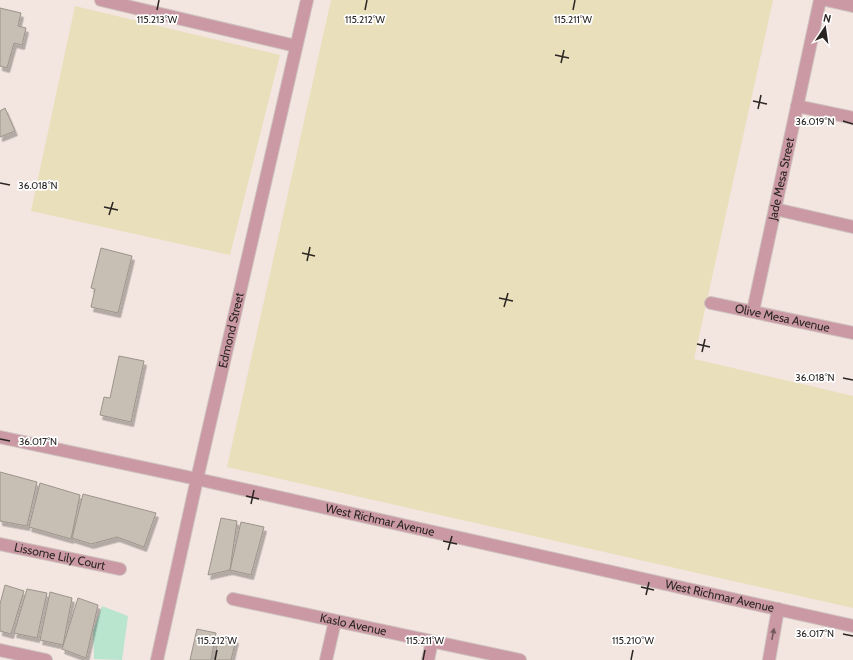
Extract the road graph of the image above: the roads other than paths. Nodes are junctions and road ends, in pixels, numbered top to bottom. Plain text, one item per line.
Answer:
1 (101, 0) edge
2 (307, 0) edge
3 (820, 0) edge
4 (826, 0) edge
5 (853, 6) edge
6 (296, 46) junction
7 (797, 106) junction
8 (853, 118) edge
9 (775, 209) junction
10 (853, 226) edge
11 (711, 303) dead end
12 (753, 311) junction
13 (853, 334) edge
14 (0, 437) edge
15 (197, 479) junction
16 (0, 544) edge
17 (120, 569) dead end
18 (233, 600) dead end
19 (778, 609) junction
20 (335, 621) junction
21 (853, 626) edge
22 (432, 641) junction
23 (0, 650) edge
24 (40, 659) edge
25 (157, 660) edge
26 (326, 660) edge
27 (428, 660) edge
28 (520, 660) edge
29 (768, 660) edge

1 - 6 street
2 - 6 street, Edmond Street
3 - 7 street, Jade Mesa Street
4 - 5 street
6 - 15 street, Edmond Street
7 - 8 street
7 - 9 street, Jade Mesa Street
9 - 10 street
9 - 12 street, Jade Mesa Street
11 - 12 street, Olive Mesa Avenue
12 - 13 street, Olive Mesa Avenue
14 - 15 street, West Richmar Avenue
15 - 19 street, West Richmar Avenue
15 - 25 street, Edmond Street
16 - 17 street, Lissome Lily Court
18 - 20 street, Kaslo Avenue
19 - 21 street, West Richmar Avenue
29 -> 19 street
20 - 22 street, Kaslo Avenue
20 - 26 street
22 - 27 street
22 - 28 street, Kaslo Avenue
23 - 24 street

